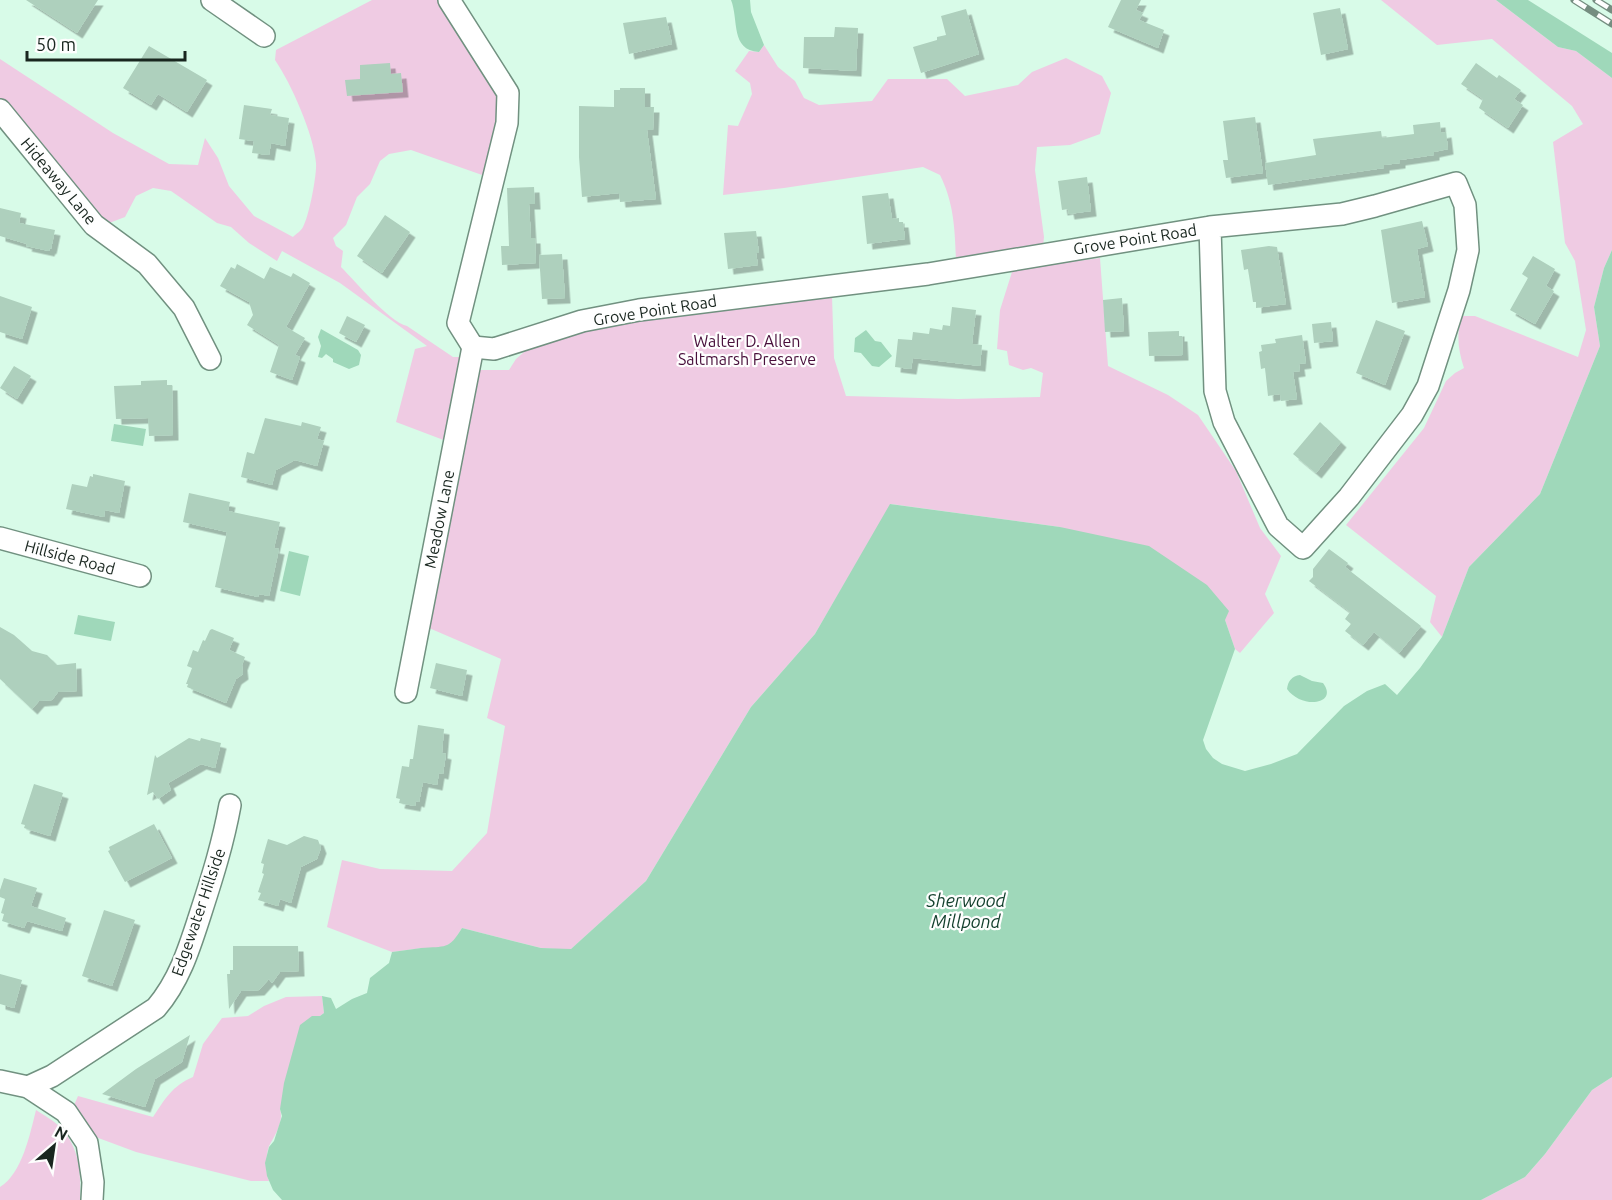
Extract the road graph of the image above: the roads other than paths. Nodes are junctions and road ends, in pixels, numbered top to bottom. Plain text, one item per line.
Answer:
1 (212, 0) edge
2 (449, 0) edge
3 (264, 36) dead end
4 (0, 110) edge
5 (1210, 227) junction
6 (472, 347) junction
7 (210, 359) dead end
8 (0, 538) edge
9 (140, 576) dead end
10 (406, 692) dead end
11 (230, 805) dead end
12 (0, 1080) edge
13 (28, 1087) junction
14 (92, 1200) edge

1 - 3 street
2 - 6 street
4 - 7 street, Hideaway Lane
5 - 5 street, Grove Point Road
5 - 6 street, Grove Point Road
6 - 10 street, Meadow Lane
8 - 9 street, Hillside Road
11 - 13 street, Edgewater Hillside
12 - 13 street
13 - 14 street

